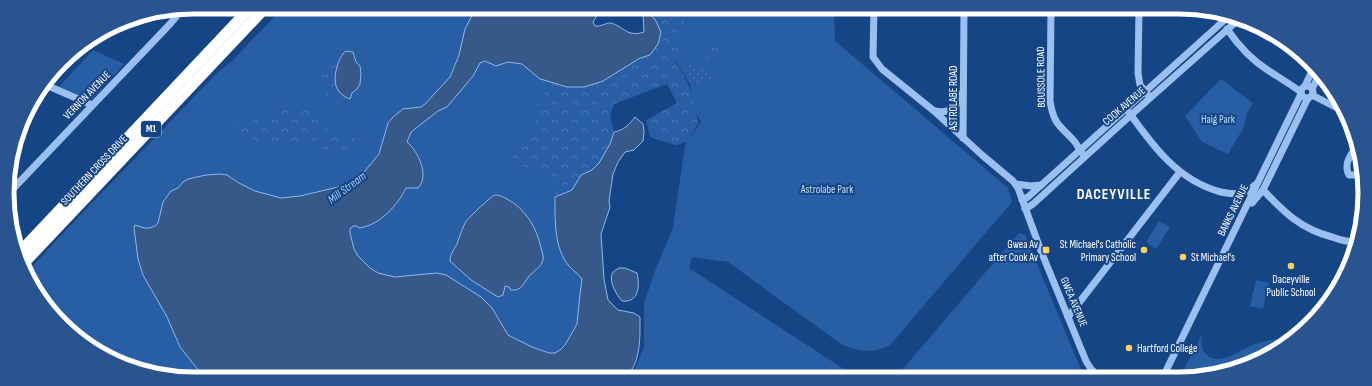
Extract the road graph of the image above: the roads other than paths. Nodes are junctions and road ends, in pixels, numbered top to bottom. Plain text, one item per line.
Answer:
1 (245, 14) edge
2 (259, 14) edge
3 (874, 14) edge
4 (964, 14) edge
5 (1051, 14) edge
6 (1139, 14) edge
7 (176, 15) edge
8 (1225, 20) edge
9 (1235, 23) edge
10 (1228, 29) junction
11 (1313, 74) edge
12 (1316, 78) edge
13 (964, 85) junction
14 (49, 86) edge
15 (1306, 91) junction
16 (1145, 92) junction
17 (1150, 98) junction
18 (92, 105) junction
19 (1336, 108) edge
20 (934, 111) junction
21 (1129, 112) junction
22 (964, 138) junction
23 (1080, 150) junction
24 (1353, 152) edge
25 (1085, 156) junction
26 (1180, 172) junction
27 (1357, 173) edge
28 (1259, 181) junction
29 (1016, 184) junction
30 (1041, 185) junction
31 (14, 188) edge
32 (1262, 190) junction
33 (1022, 200) junction
34 (1025, 209) junction
35 (1351, 242) edge
36 (31, 248) junction
37 (23, 251) edge
38 (26, 258) edge
39 (1068, 317) junction
40 (1094, 372) edge
41 (1165, 372) edge
42 (1169, 372) edge

1 - 36 highway, SOUTHERN CROSS DRIVE / M1
2 - 36 highway, SOUTHERN CROSS DRIVE / M1
3 - 20 street
4 - 13 street, ASTROLABE ROAD
5 - 23 street, BOUSSOLE ROAD
6 - 16 street
7 - 18 street, VERNON AVENUE
8 - 16 street, COOK AVENUE
9 - 10 street, COOK AVENUE
10 - 15 street
10 - 17 street, COOK AVENUE
11 - 15 street, BANKS AVENUE
12 - 15 street, BANKS AVENUE
13 - 20 street
13 - 22 street, ASTROLABE ROAD
14 - 18 street
15 - 19 street
15 - 28 street, BANKS AVENUE
15 - 32 street, BANKS AVENUE
16 - 17 street
16 - 21 street, COOK AVENUE
17 - 21 street, COOK AVENUE
18 - 31 street, VERNON AVENUE
20 - 22 street
21 - 23 street, COOK AVENUE
21 - 25 street, COOK AVENUE
21 - 26 street
22 - 29 street, ASTROLABE ROAD
23 - 25 street, BOUSSOLE ROAD
23 - 30 street, COOK AVENUE
24 - 27 street
25 - 34 street, COOK AVENUE
26 - 28 street
26 - 39 street
28 - 41 street, BANKS AVENUE
29 - 30 street
29 - 33 street, ASTROLABE ROAD
30 - 33 street, COOK AVENUE
32 - 35 street
32 - 42 street, BANKS AVENUE
33 - 34 street, ASTROLABE ROAD
34 - 39 street, GWEA AVENUE
36 - 37 highway, SOUTHERN CROSS DRIVE / M1
36 - 38 highway, SOUTHERN CROSS DRIVE / M1
39 - 40 street, GWEA AVENUE

